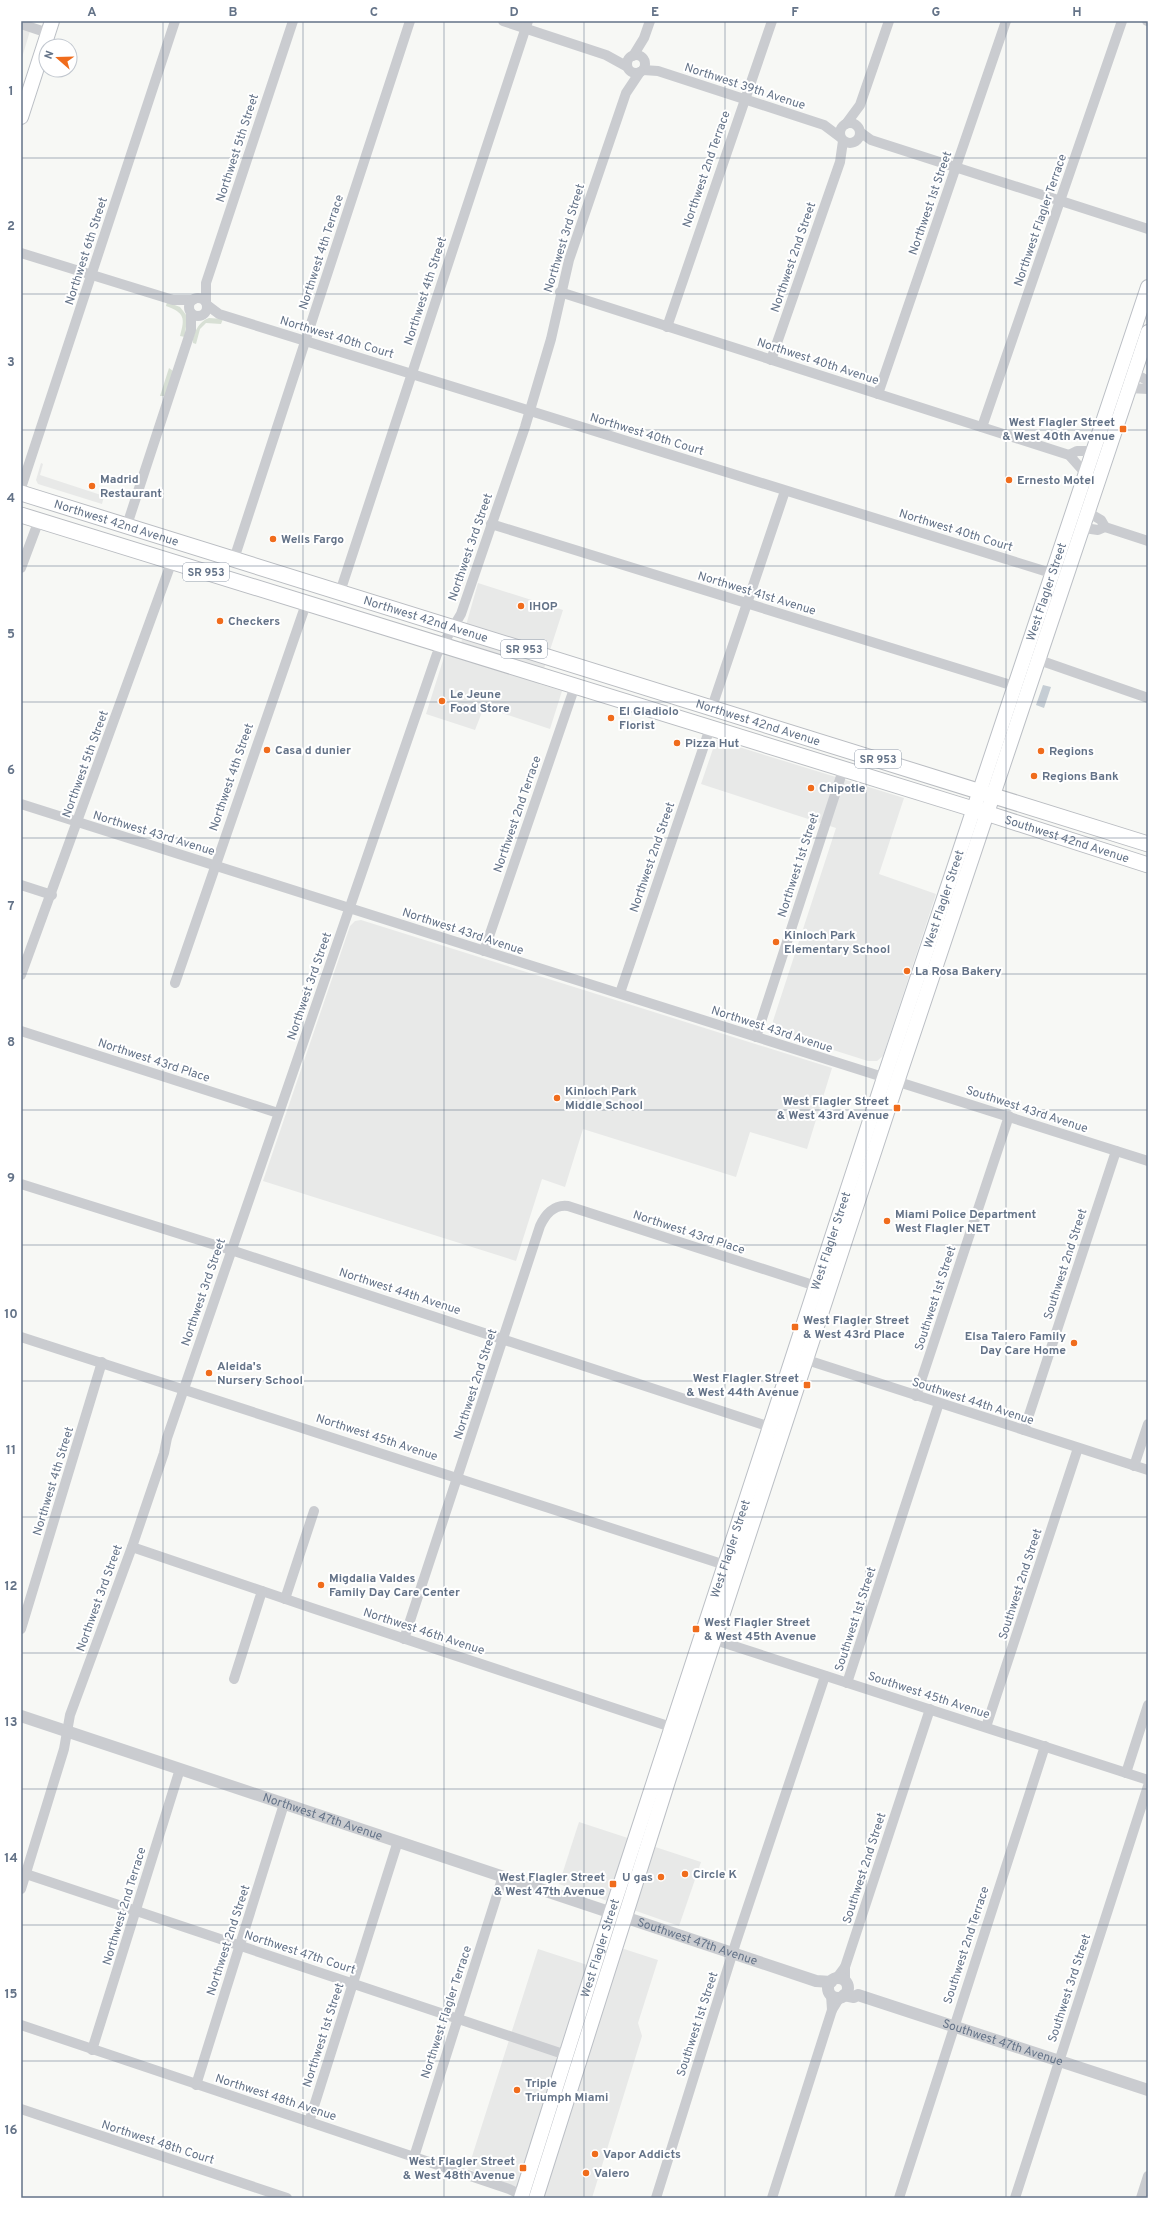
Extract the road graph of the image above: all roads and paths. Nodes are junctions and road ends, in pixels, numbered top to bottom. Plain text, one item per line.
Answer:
1 (175, 21) edge
2 (292, 21) edge
3 (410, 21) edge
4 (503, 21) edge
5 (650, 21) edge
6 (772, 21) edge
7 (889, 21) edge
8 (1006, 21) edge
9 (1122, 21) edge
10 (21, 24) edge
11 (526, 25) edge
12 (50, 27) edge
13 (644, 38) junction
14 (629, 62) junction
15 (642, 66) junction
16 (626, 93) junction
17 (744, 99) junction
18 (860, 105) junction
19 (21, 117) edge
20 (845, 124) junction
21 (824, 125) junction
22 (852, 137) junction
23 (955, 167) junction
24 (1060, 201) junction
25 (1148, 229) edge
26 (21, 253) edge
27 (92, 275) junction
28 (206, 283) junction
29 (1148, 287) edge
30 (560, 292) junction
31 (173, 300) junction
32 (194, 300) junction
33 (200, 310) junction
34 (667, 327) junction
35 (1148, 332) edge
36 (306, 341) junction
37 (771, 360) junction
38 (1134, 373) junction
39 (412, 374) junction
40 (1148, 381) edge
41 (1129, 388) junction
42 (1148, 389) edge
43 (878, 394) junction
44 (530, 411) junction
45 (982, 427) junction
46 (1093, 451) junction
47 (1069, 455) junction
48 (1086, 474) junction
49 (21, 488) edge
50 (785, 491) junction
51 (21, 493) edge
52 (1089, 513) junction
53 (21, 515) edge
54 (39, 520) junction
55 (491, 524) junction
56 (127, 526) junction
57 (1105, 527) junction
58 (1084, 528) junction
59 (85, 534) junction
60 (1148, 541) edge
61 (216, 553) junction
62 (234, 559) junction
63 (172, 561) junction
64 (21, 568) edge
65 (1053, 574) junction
66 (1067, 578) junction
67 (340, 592) junction
68 (748, 603) junction
69 (306, 604) junction
70 (454, 627) junction
71 (443, 645) junction
72 (1039, 660) junction
73 (575, 686) junction
74 (1014, 686) junction
75 (1148, 698) edge
76 (712, 707) junction
77 (745, 717) junction
78 (710, 728) junction
79 (843, 770) junction
80 (985, 793) junction
81 (21, 804) edge
82 (979, 811) junction
83 (78, 822) junction
84 (1148, 844) edge
85 (214, 865) junction
86 (1148, 865) edge
87 (21, 885) edge
88 (52, 895) junction
89 (350, 908) junction
90 (484, 951) junction
91 (21, 975) edge
92 (175, 983) dead end
93 (620, 993) junction
94 (21, 1031) edge
95 (756, 1037) junction
96 (884, 1078) junction
97 (898, 1082) junction
98 (278, 1113) junction
99 (1009, 1116) junction
100 (1116, 1151) junction
101 (1148, 1161) edge
102 (21, 1184) edge
103 (554, 1209) joint
104 (231, 1250) junction
105 (816, 1286) junction
106 (21, 1336) edge
107 (504, 1339) junction
108 (795, 1348) junction
109 (807, 1360) junction
110 (102, 1362) junction
111 (184, 1388) junction
112 (916, 1396) junction
113 (939, 1404) junction
114 (1148, 1424) edge
115 (770, 1427) junction
116 (1024, 1430) junction
117 (1078, 1448) junction
118 (776, 1453) junction
119 (1134, 1466) junction
120 (1148, 1470) edge
121 (458, 1477) junction
122 (314, 1511) dead end
123 (132, 1546) junction
124 (725, 1565) junction
125 (262, 1591) junction
126 (285, 1599) junction
127 (21, 1629) edge
128 (708, 1638) junction
129 (404, 1639) junction
130 (825, 1676) junction
131 (234, 1679) dead end
132 (847, 1683) junction
133 (1148, 1705) edge
134 (930, 1709) junction
135 (21, 1716) edge
136 (986, 1727) junction
137 (678, 1729) junction
138 (67, 1731) junction
139 (1045, 1746) junction
140 (180, 1769) junction
141 (1126, 1773) junction
142 (1148, 1780) edge
143 (1148, 1786) edge
144 (284, 1804) junction
145 (398, 1841) junction
146 (26, 1874) junction
147 (503, 1876) junction
148 (21, 1889) edge
149 (136, 1911) junction
150 (611, 1913) junction
151 (625, 1918) junction
152 (240, 1946) junction
153 (733, 1953) junction
154 (353, 1984) junction
155 (838, 1988) junction
156 (458, 2019) junction
157 (21, 2025) edge
158 (953, 2027) junction
159 (92, 2050) junction
160 (566, 2055) junction
161 (1059, 2060) junction
162 (196, 2085) junction
163 (1148, 2090) edge
164 (21, 2110) edge
165 (309, 2122) junction
166 (414, 2157) junction
167 (1148, 2176) edge
168 (527, 2197) edge
169 (287, 2198) edge
170 (656, 2198) edge
171 (772, 2198) edge
172 (899, 2198) edge
173 (1015, 2198) edge
174 (1141, 2198) edge

1 - 27 street, Northwest 6th Street
2 - 28 street, Northwest 5th Street
3 - 36 street, Northwest 4th Terrace
4 - 11 street
5 - 13 street, Northwest 3rd Street
6 - 17 street, Northwest 2nd Terrace
7 - 18 street, Northwest 2nd Street
8 - 23 street, Northwest 1st Street
9 - 24 street, Northwest Flagler Terrace
10 - 12 street
11 - 14 street
11 - 39 street, Northwest 4th Street
12 - 19 main road
13 - 14 street, Northwest 3rd Street
13 - 15 street, Northwest 3rd Street
14 - 15 street
14 - 15 street
14 - 16 street, Northwest 3rd Street
15 - 16 street, Northwest 3rd Street
15 - 17 street, Northwest 39th Avenue
16 - 30 street, Northwest 3rd Street
17 - 21 street, Northwest 39th Avenue
17 - 34 street, Northwest 2nd Terrace
18 - 20 street, Northwest 2nd Street
18 - 22 street, Northwest 2nd Street
20 - 21 street, Northwest 39th Avenue
20 - 22 street, Northwest 2nd Street
20 - 22 street
21 - 22 street, Northwest 39th Avenue
22 - 23 street
22 - 37 street, Northwest 2nd Street
23 - 24 street
23 - 43 street, Northwest 1st Street
24 - 25 street
24 - 45 street, Northwest Flagler Terrace
26 - 27 street, Northwest 40th Court
27 - 31 street, Northwest 40th Court
27 - 49 street, Northwest 6th Street
28 - 32 street, Northwest 5th Street
28 - 33 street, Northwest 5th Street
29 - 46 main road, West Flagler Street
30 - 34 street, Northwest 40th Avenue
30 - 44 street, Northwest 3rd Street
31 - 32 street, Northwest 40th Court
31 - 33 street, Northwest 40th Court
32 - 33 street, Northwest 40th Court
33 - 36 street, Northwest 40th Court
33 - 56 street
34 - 37 street, Northwest 40th Avenue
35 - 38 main road, West Flagler Street
36 - 39 street, Northwest 40th Court
36 - 62 street, Northwest 4th Terrace
37 - 43 street, Northwest 40th Avenue
38 - 40 street
38 - 41 main road, West Flagler Street
39 - 44 street, Northwest 40th Court
39 - 67 street, Northwest 4th Street
41 - 42 street
41 - 52 main road, West Flagler Street
43 - 45 street, Northwest 40th Avenue
44 - 50 street, Northwest 40th Court
44 - 55 street, Northwest 3rd Street
45 - 47 street, Northwest 40th Avenue
46 - 47 street, Northwest 40th Avenue
46 - 48 main road, West Flagler Street
47 - 48 street
48 - 65 main road, West Flagler Street
50 - 65 street, Northwest 40th Court
50 - 68 street
51 - 56 main road, Northwest 42nd Avenue / SR 953
52 - 57 street
52 - 58 main road, West Flagler Street
53 - 54 main road, Northwest 42nd Avenue / SR 953
54 - 59 main road, Northwest 42nd Avenue / SR 953
54 - 64 street
55 - 68 street, Northwest 41st Avenue
55 - 70 street, Northwest 3rd Street
56 - 59 main road
56 - 61 main road, Northwest 42nd Avenue / SR 953
57 - 58 street
57 - 60 street
58 - 66 main road, West Flagler Street
59 - 63 main road, Northwest 42nd Avenue / SR 953
61 - 62 main road, Northwest 42nd Avenue / SR 953
61 - 63 main road
62 - 67 main road, Northwest 42nd Avenue / SR 953
63 - 69 main road, Northwest 42nd Avenue / SR 953
63 - 83 street, Northwest 5th Street
65 - 66 street, Northwest 40th Court
65 - 74 main road, West Flagler Street
66 - 72 main road, West Flagler Street
67 - 70 main road, Northwest 42nd Avenue / SR 953
68 - 74 street, Northwest 41st Avenue
68 - 76 street
69 - 71 main road, Northwest 42nd Avenue / SR 953
69 - 85 street, Northwest 4th Street
70 - 71 street, Northwest 3rd Street
70 - 76 main road, Northwest 42nd Avenue / SR 953
71 - 73 main road, Northwest 42nd Avenue / SR 953
71 - 89 street, Northwest 3rd Street
72 - 75 street
72 - 80 main road, West Flagler Street
73 - 78 main road, Northwest 42nd Avenue / SR 953
73 - 90 street, Northwest 2nd Terrace
74 - 80 main road, West Flagler Street
76 - 77 main road, Northwest 42nd Avenue / SR 953
77 - 78 main road
77 - 80 main road, Northwest 42nd Avenue / SR 953
78 - 79 main road, Northwest 42nd Avenue / SR 953
78 - 93 street, Northwest 2nd Street
79 - 82 main road, Northwest 42nd Avenue / SR 953
79 - 95 street, Northwest 1st Street
80 - 82 main road, West Flagler Street
80 - 84 main road, Southwest 42nd Avenue / SR 953
81 - 83 street, Northwest 43rd Avenue
82 - 86 main road, Southwest 42nd Avenue / SR 953
82 - 96 main road, West Flagler Street
82 - 97 main road, West Flagler Street
83 - 85 street, Northwest 43rd Avenue
83 - 88 street, Northwest 5th Street
85 - 89 street, Northwest 43rd Avenue
85 - 92 street, Northwest 4th Street
87 - 88 street
88 - 91 street, Northwest 5th Street
89 - 90 street, Northwest 43rd Avenue
89 - 98 street, Northwest 3rd Street
90 - 93 street, Northwest 43rd Avenue
93 - 95 street, Northwest 43rd Avenue
94 - 98 street, Northwest 43rd Place
95 - 96 street, Northwest 43rd Avenue
96 - 97 street, Northwest 43rd Avenue
96 - 105 main road, West Flagler Street
97 - 99 street, Southwest 43rd Avenue
97 - 109 main road, West Flagler Street
98 - 104 street, Northwest 3rd Street
99 - 100 street, Southwest 43rd Avenue
99 - 112 street, Southwest 1st Street
100 - 101 street, Southwest 43rd Avenue
100 - 116 street, Southwest 2nd Street
102 - 104 street, Northwest 44th Avenue
103 - 105 street, Northwest 43rd Place
103 - 107 street, Northwest 2nd Street
104 - 107 street, Northwest 44th Avenue
104 - 111 street, Northwest 3rd Street
105 - 108 main road, West Flagler Street
106 - 110 street, Northwest 45th Avenue
107 - 115 street, Northwest 44th Avenue
107 - 121 street, Northwest 2nd Street
108 - 109 street, Southwest 44th Avenue
108 - 115 main road, West Flagler Street
109 - 112 street, Southwest 44th Avenue
109 - 118 main road, West Flagler Street
110 - 111 street, Northwest 45th Avenue
110 - 127 street, Northwest 4th Street
111 - 121 street, Northwest 45th Avenue
111 - 123 street, Northwest 3rd Street
112 - 113 street, Southwest 44th Avenue
113 - 116 street, Southwest 44th Avenue
113 - 132 street, Southwest 1st Street
114 - 119 street
115 - 118 main road
115 - 124 main road, West Flagler Street
116 - 117 street, Southwest 44th Avenue
117 - 119 street, Southwest 44th Avenue
117 - 136 street, Southwest 2nd Street
118 - 128 main road, West Flagler Street
119 - 120 street, Southwest 44th Avenue
121 - 124 street, Northwest 45th Avenue
121 - 129 street, Northwest 2nd Street
122 - 126 street
123 - 125 street, Northwest 46th Avenue
123 - 138 street, Northwest 3rd Street
124 - 128 main road, West Flagler Street
125 - 126 street, Northwest 46th Avenue
125 - 131 street
126 - 129 street, Northwest 46th Avenue
128 - 130 street, Southwest 45th Avenue
128 - 137 main road, West Flagler Street
129 - 137 street, Northwest 46th Avenue
130 - 132 street, Southwest 45th Avenue
130 - 153 street, Southwest 1st Street
132 - 134 street, Southwest 45th Avenue
133 - 141 street
134 - 136 street, Southwest 45th Avenue
134 - 155 street, Southwest 2nd Street
135 - 138 street, Northwest 47th Avenue
136 - 139 street, Southwest 45th Avenue
137 - 150 main road, West Flagler Street
137 - 151 main road, West Flagler Street
138 - 140 street, Northwest 47th Avenue
138 - 146 street, Northwest 3rd Street
139 - 141 street, Southwest 45th Avenue
139 - 158 street, Southwest 2nd Terrace
140 - 144 street, Northwest 47th Avenue
140 - 149 street, Northwest 2nd Terrace
141 - 142 street, Southwest 45th Avenue
143 - 161 street, Southwest 3rd Street
144 - 145 street, Northwest 47th Avenue
144 - 152 street, Northwest 2nd Street
145 - 147 street, Northwest 47th Avenue
145 - 154 street, Northwest 1st Street
146 - 148 street, Northwest 3rd Street
146 - 149 street, Northwest 47th Court
147 - 150 street, Northwest 47th Avenue
147 - 156 street, Northwest Flagler Terrace
149 - 152 street, Northwest 47th Court
149 - 159 street, Northwest 2nd Terrace
150 - 151 street, Northwest 47th Avenue
150 - 160 main road, West Flagler Street
151 - 153 street, Southwest 47th Avenue
151 - 168 main road, West Flagler Street
152 - 154 street, Northwest 47th Court
152 - 162 street, Northwest 2nd Street
153 - 155 street, Southwest 47th Avenue
153 - 170 street, Southwest 1st Street
154 - 156 street, Northwest 47th Court
154 - 165 street, Northwest 1st Street
155 - 158 street, Southwest 47th Avenue
155 - 171 street, Southwest 2nd Street
156 - 160 street, Northwest 47th Court
156 - 166 street, Northwest Flagler Terrace
157 - 159 street, Northwest 48th Avenue
158 - 161 street, Southwest 47th Avenue
158 - 172 street, Southwest 2nd Terrace
159 - 162 street, Northwest 48th Avenue
160 - 168 main road, West Flagler Street
161 - 163 street, Southwest 47th Avenue
161 - 173 street, Southwest 3rd Street
162 - 165 street, Northwest 48th Avenue
164 - 169 street, Northwest 48th Court
165 - 166 street, Northwest 48th Avenue
166 - 168 street, Northwest 48th Avenue
167 - 174 street

